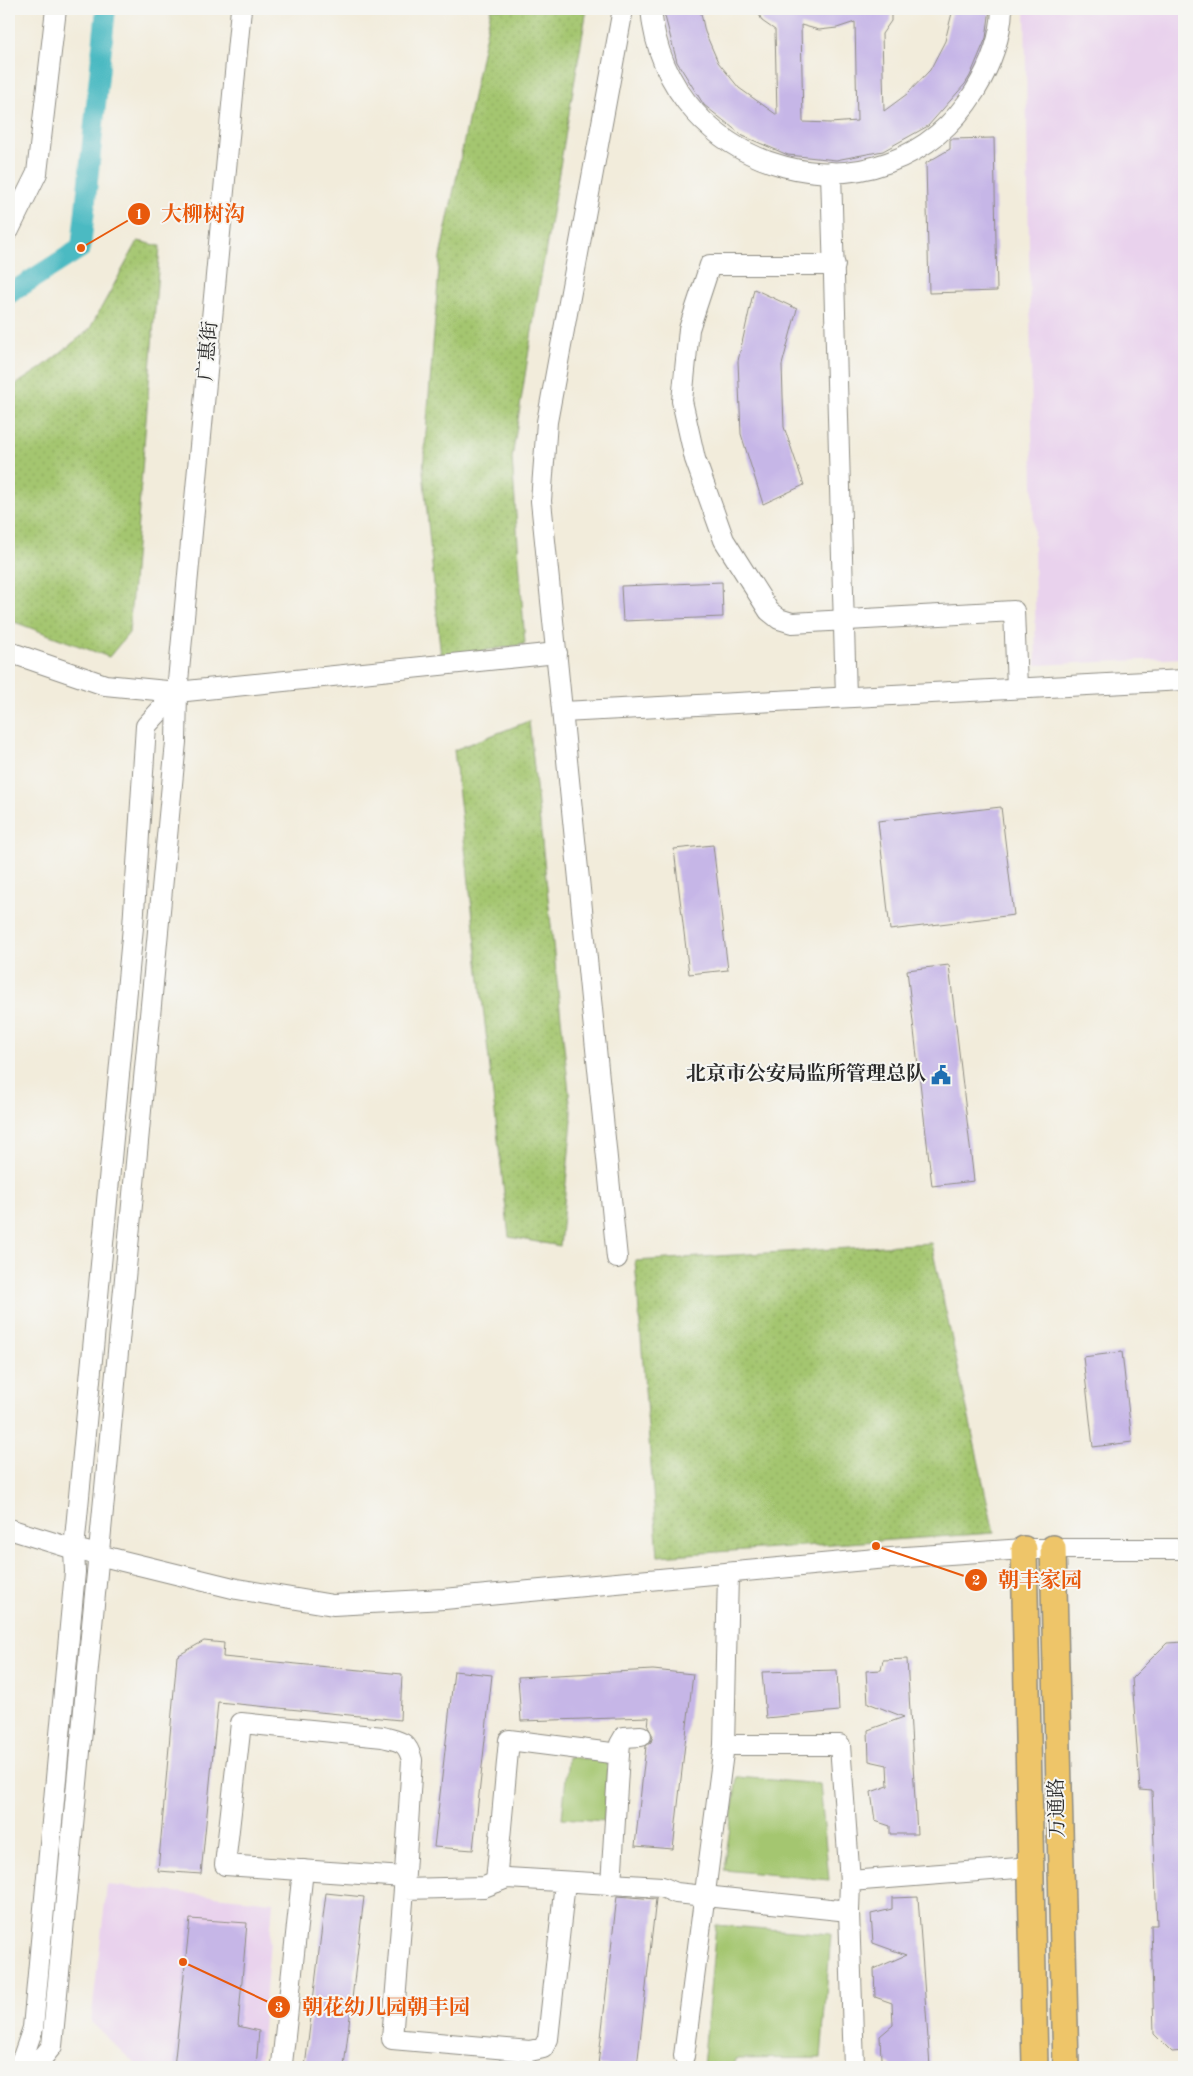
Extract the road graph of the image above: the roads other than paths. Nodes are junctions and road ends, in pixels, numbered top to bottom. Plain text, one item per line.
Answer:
1 (56, 9) edge
2 (241, 9) edge
3 (623, 9) edge
4 (651, 9) edge
5 (1002, 9) edge
6 (832, 172) junction
7 (9, 230) edge
8 (835, 265) junction
9 (844, 621) junction
10 (9, 652) edge
11 (558, 653) junction
12 (1184, 680) edge
13 (1017, 688) junction
14 (177, 692) junction
15 (846, 697) junction
16 (563, 712) junction
17 (617, 1258) dead end
18 (9, 1529) edge
19 (1053, 1548) junction
20 (74, 1549) junction
21 (1024, 1549) junction
22 (1184, 1549) edge
23 (98, 1555) junction
24 (728, 1574) junction
25 (641, 1736) dead end
26 (724, 1745) junction
27 (619, 1754) junction
28 (1031, 1868) junction
29 (303, 1870) junction
30 (850, 1881) junction
31 (496, 1882) junction
32 (565, 1882) junction
33 (404, 1883) junction
34 (611, 1885) junction
35 (704, 1896) junction
36 (849, 1911) junction
37 (684, 2056) dead end
38 (282, 2064) dead end
39 (17, 2067) edge
40 (35, 2067) edge
41 (854, 2067) edge
42 (1035, 2067) edge
43 (1066, 2067) edge

1 - 7 street
2 - 14 street, 广惠街
3 - 11 street
4 - 6 street
5 - 6 street
6 - 8 street
8 - 9 street
8 - 9 street
9 - 13 street
9 - 15 street
10 - 14 street
11 - 14 street
11 - 16 street
12 - 13 street
13 - 15 street
14 - 20 street
14 - 23 street, 广惠街
15 - 16 street
16 - 17 street
18 - 20 street
19 - 21 street
19 - 22 street
19 - 43 main road, 万通路
20 - 23 street
20 - 39 street
21 - 24 street
21 - 28 main road, 万通路
23 - 24 street
23 - 40 street, 广惠街
24 - 26 street
25 - 27 street
26 - 30 street
26 - 35 street
27 - 31 street
27 - 34 street
28 - 30 street
28 - 42 main road, 万通路
29 - 33 street
29 - 33 street
29 - 38 street
30 - 36 street
31 - 32 street
31 - 33 street
32 - 33 street
32 - 34 street
34 - 35 street
35 - 36 street
35 - 37 street
36 - 41 street

